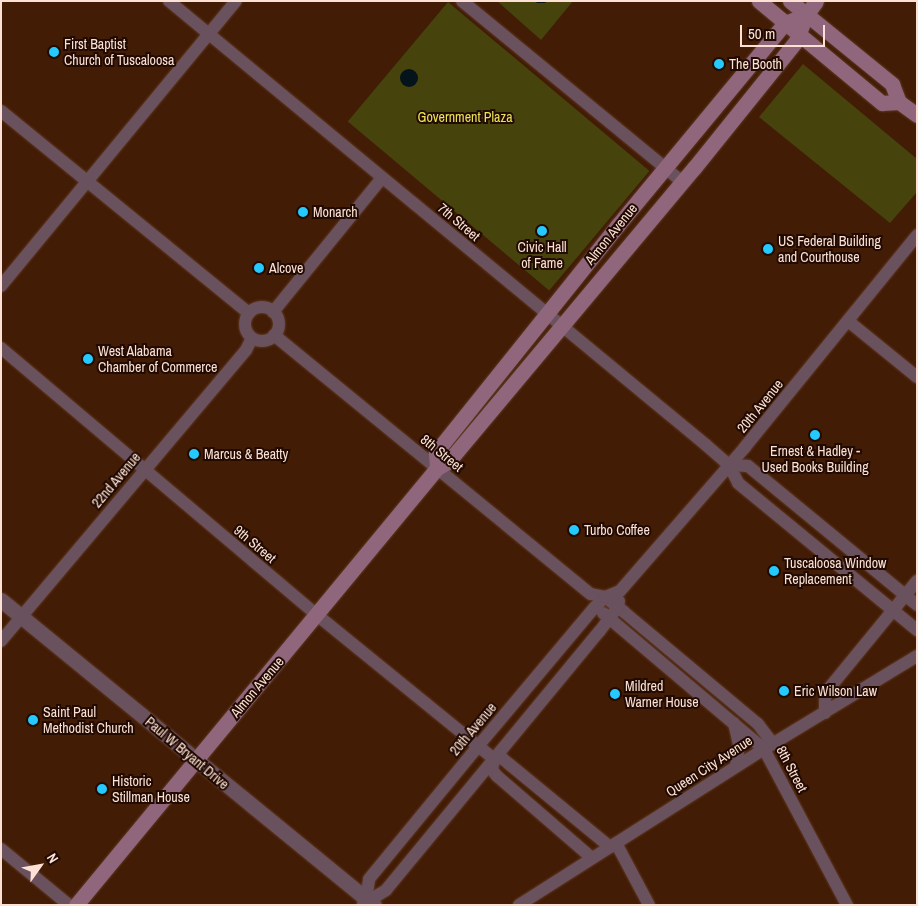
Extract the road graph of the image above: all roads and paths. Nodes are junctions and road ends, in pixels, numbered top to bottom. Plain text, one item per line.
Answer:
1 (169, 1) edge
2 (236, 1) edge
3 (462, 1) edge
4 (759, 1) edge
5 (790, 1) edge
6 (816, 1) edge
7 (806, 15) junction
8 (785, 23) junction
9 (209, 34) junction
10 (800, 36) junction
11 (899, 102) junction
12 (1, 111) edge
13 (917, 115) edge
14 (666, 168) junction
15 (382, 178) junction
16 (87, 182) junction
17 (682, 182) junction
18 (917, 235) edge
19 (1, 286) edge
20 (273, 312) junction
21 (249, 313) junction
22 (547, 313) junction
23 (848, 321) junction
24 (562, 326) junction
25 (274, 335) junction
26 (252, 338) junction
27 (1, 348) edge
28 (917, 377) edge
29 (729, 465) junction
30 (437, 468) junction
31 (143, 471) junction
32 (917, 581) edge
33 (620, 591) junction
34 (591, 594) junction
35 (906, 595) junction
36 (605, 597) junction
37 (1, 600) edge
38 (917, 605) edge
39 (596, 607) junction
40 (618, 607) junction
41 (893, 611) junction
42 (317, 615) junction
43 (22, 616) junction
44 (609, 618) junction
45 (917, 630) edge
46 (1, 641) edge
47 (915, 662) edge
48 (825, 713) junction
49 (734, 723) junction
50 (479, 745) junction
51 (768, 746) junction
52 (494, 758) junction
53 (196, 760) junction
54 (736, 766) junction
55 (613, 845) junction
56 (1, 849) edge
57 (592, 858) junction
58 (367, 903) edge
59 (69, 905) edge
60 (76, 905) edge
61 (519, 905) edge
62 (649, 905) edge
63 (847, 905) edge

1 - 9 street, 7th Street
2 - 9 street
3 - 14 street
4 - 8 main road
5 - 7 main road
6 - 7 main road, Almon Avenue
7 - 8 main road, Almon Avenue
7 - 10 main road, Almon Avenue
7 - 11 main road
8 - 10 main road
8 - 14 main road, Almon Avenue
9 - 15 street, 7th Street
9 - 16 street
10 - 11 main road
10 - 17 main road, Almon Avenue
11 - 13 main road
12 - 16 street
14 - 17 street
14 - 22 main road, Almon Avenue
15 - 20 street
15 - 22 street, 7th Street
16 - 19 street
16 - 21 street
17 - 24 main road, Almon Avenue
18 - 23 street, 20th Avenue
20 - 21 street
20 - 25 street
21 - 26 street
22 - 24 street, 7th Street
22 - 30 main road, Almon Avenue
23 - 28 street
23 - 29 street, 20th Avenue
24 - 29 street, 7th Street
24 - 30 main road, Almon Avenue
25 - 26 street
25 - 30 street, 8th Street
26 - 31 street, 22nd Avenue
27 - 31 street, 9th Street
29 - 33 street, 20th Avenue
29 - 35 street, 7th Street
29 - 41 street, 7th Street
30 - 34 street, 8th Street
30 - 42 main road, Almon Avenue
31 - 42 street, 9th Street
31 - 43 street, 22nd Avenue
32 - 35 street
33 - 36 street, 20th Avenue
33 - 40 street
34 - 36 street, 8th Street
34 - 39 street, 8th Street
35 - 38 street, 7th Street
35 - 41 street
36 - 39 street, 20th Avenue
36 - 40 street, 8th Street
37 - 43 street, Paul W Bryant Drive
39 - 44 street, 8th Street
39 - 50 street, 20th Avenue
40 - 44 street
40 - 51 street, 8th Street
41 - 45 street, 7th Street
41 - 48 street
42 - 50 street, 9th Street
42 - 53 main road, Almon Avenue
43 - 46 street, 22nd Avenue
43 - 53 street, Paul W Bryant Drive
44 - 49 street, 8th Street
44 - 52 street
47 - 48 street, Queen City Avenue
48 - 51 street, Queen City Avenue
49 - 51 street, 8th Street
49 - 54 street
50 - 52 street, 9th Street
50 - 58 street, 20th Avenue
51 - 54 street, Queen City Avenue
51 - 63 street, 8th Street
52 - 55 street, 9th Street
52 - 57 street
52 - 58 street
53 - 58 street, Paul W Bryant Drive
53 - 60 main road, Almon Avenue
54 - 55 street, Queen City Avenue
55 - 57 street, Queen City Avenue
55 - 62 street, 9th Street
56 - 59 street
57 - 61 street, Queen City Avenue

